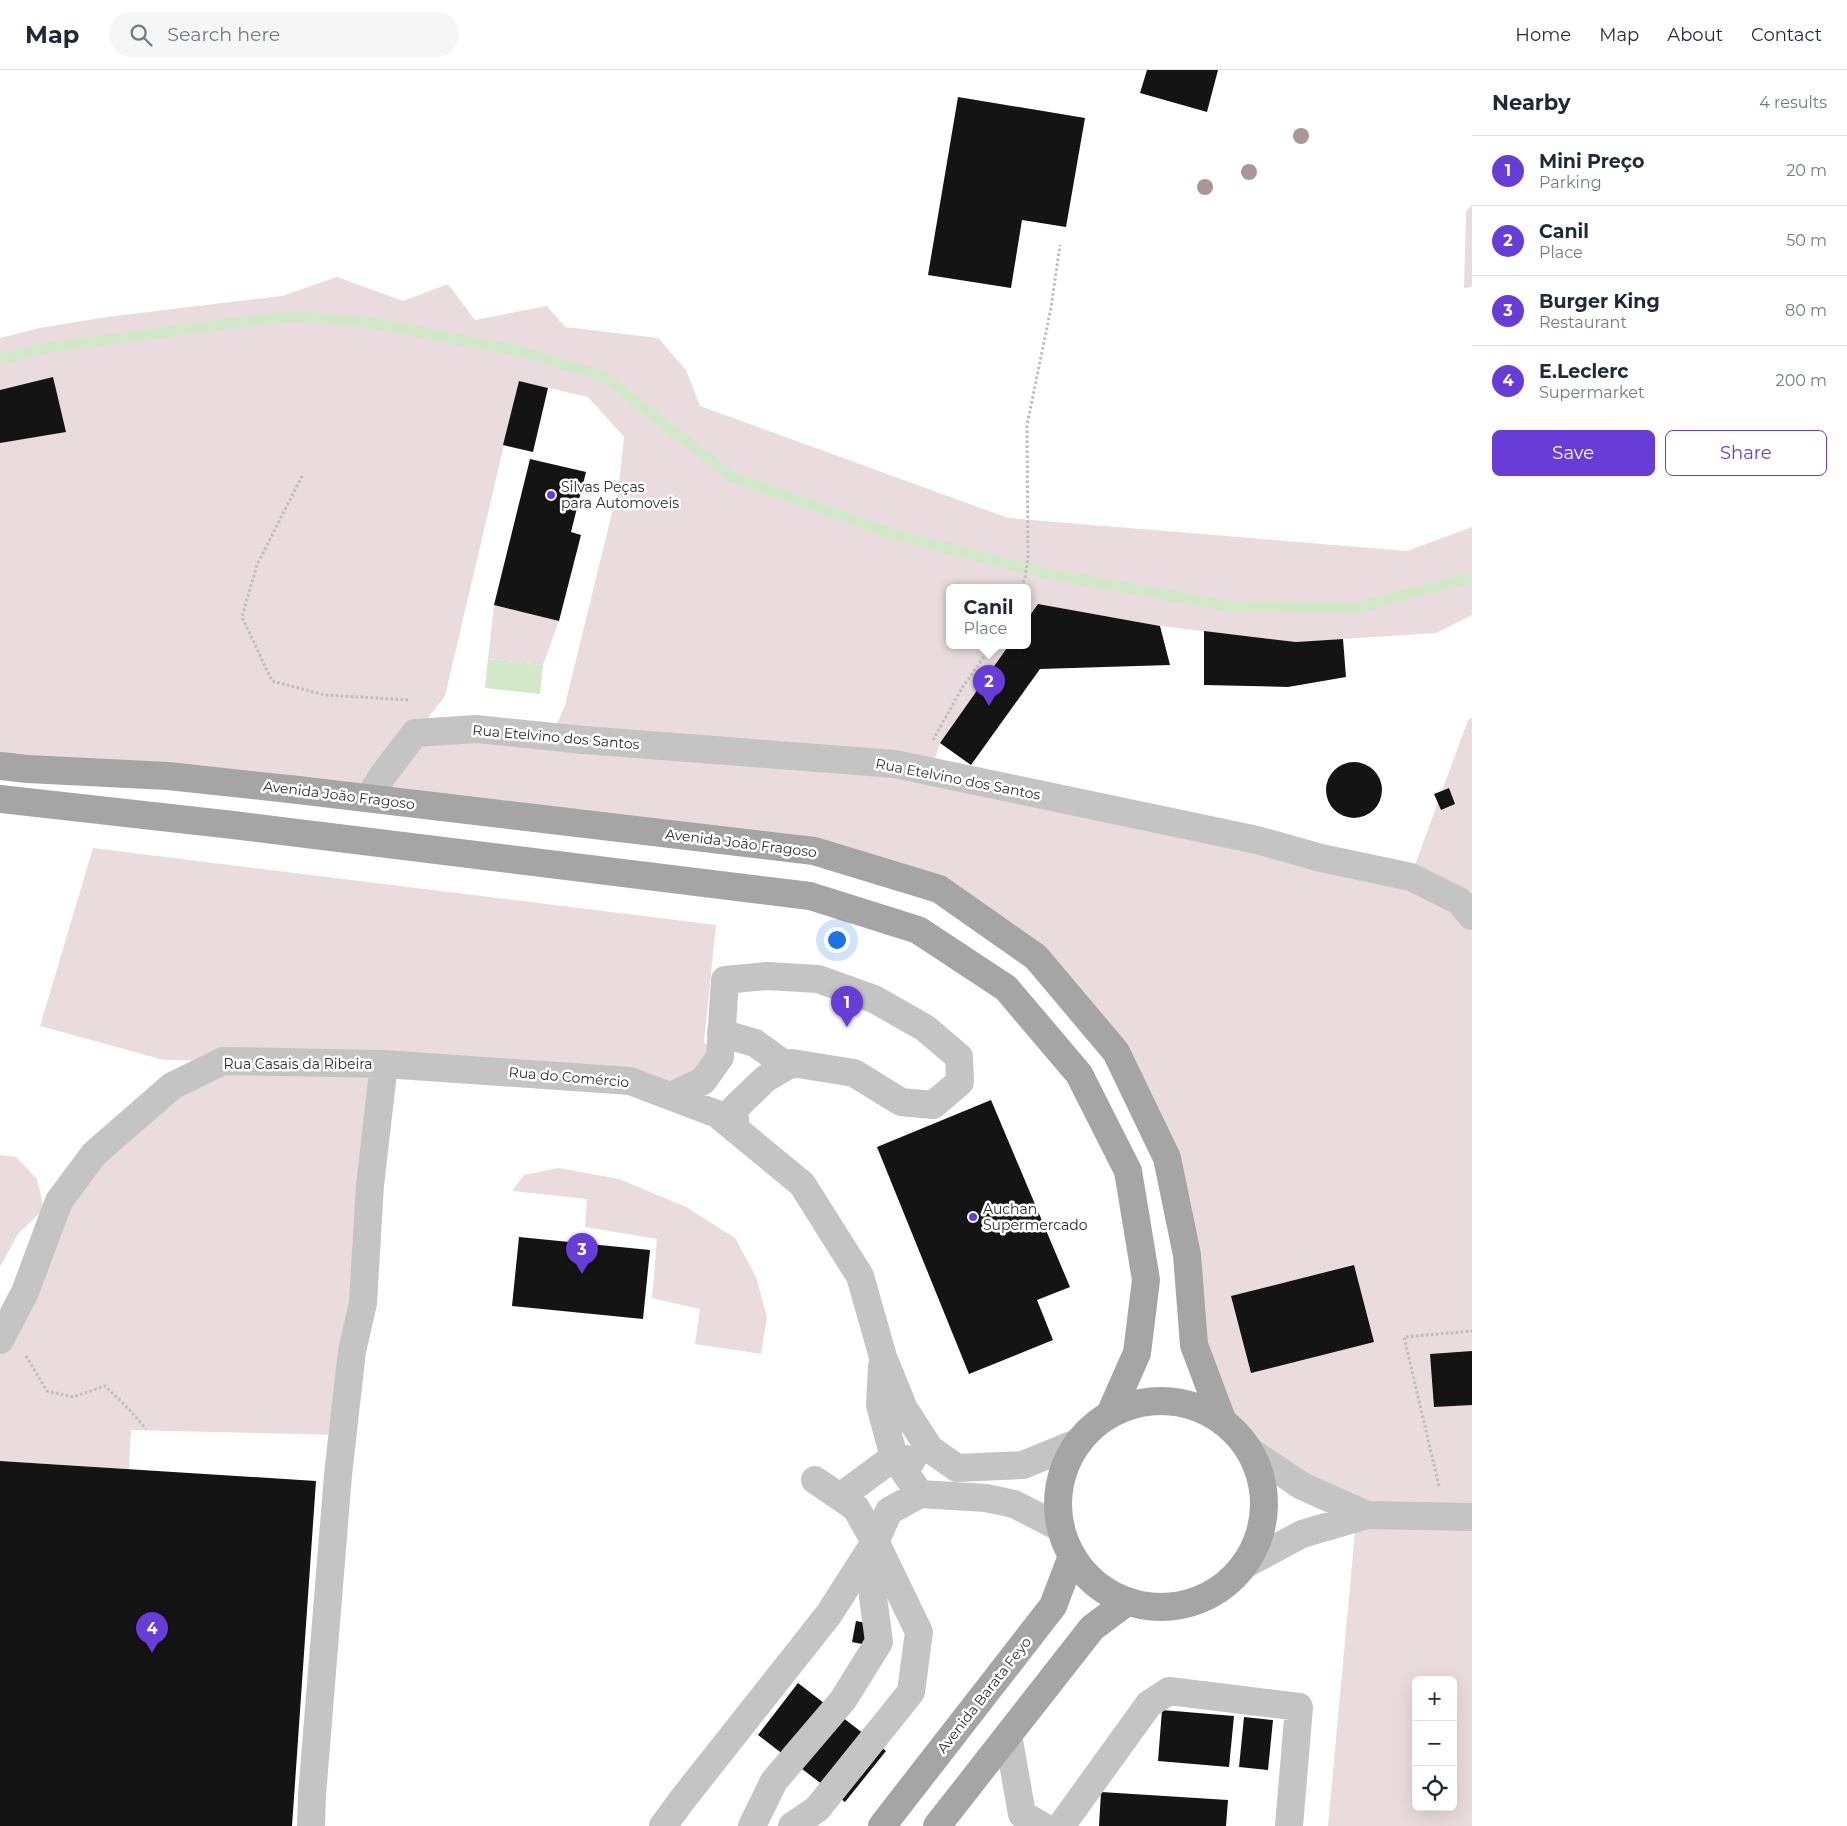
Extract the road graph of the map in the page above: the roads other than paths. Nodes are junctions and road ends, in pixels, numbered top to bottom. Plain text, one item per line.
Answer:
1 (0, 766) edge
2 (368, 798) junction
3 (0, 799) edge
4 (1472, 916) edge
5 (721, 1033) junction
6 (384, 1064) junction
7 (787, 1066) junction
8 (671, 1096) junction
9 (736, 1130) junction
10 (4, 1334) edge
11 (882, 1357) junction
12 (1110, 1414) junction
13 (1224, 1422) junction
14 (1079, 1442) junction
15 (1251, 1452) junction
16 (894, 1457) junction
17 (957, 1468) junction
18 (815, 1480) dead end
19 (920, 1494) junction
20 (840, 1497) junction
21 (1367, 1515) junction
22 (1459, 1516) edge
23 (1061, 1528) junction
24 (875, 1542) junction
25 (1072, 1556) junction
26 (1244, 1565) junction
27 (1128, 1601) junction
28 (1008, 1735) junction
29 (311, 1826) edge
30 (663, 1826) edge
31 (752, 1826) edge
32 (792, 1826) edge
33 (882, 1826) edge
34 (937, 1826) edge
35 (1042, 1826) edge
36 (1061, 1826) edge
37 (1289, 1826) edge

1 - 2 main road, Avenida João Fragoso
2 - 4 street, Rua Etelvino dos Santos
2 - 13 main road, Avenida João Fragoso
3 - 12 main road
5 - 7 street
5 - 7 street
5 - 8 street
6 - 8 street, Rua do Comércio
6 - 10 street, Rua Casais da Ribeira
6 - 29 street
7 - 9 street
8 - 9 street, Rua do Comércio
9 - 11 street, Rua do Comércio
11 - 16 street, Rua do Comércio
11 - 17 street, Rua do Comércio
12 - 13 main road
12 - 14 main road
13 - 15 main road
14 - 17 street
14 - 23 main road
15 - 21 street
15 - 26 main road
16 - 17 street
16 - 19 street, Rua do Comércio
16 - 20 street
18 - 20 street
19 - 23 street
19 - 24 street
20 - 24 street
21 - 22 street
21 - 26 street
23 - 25 main road
24 - 30 street
24 - 31 street
24 - 32 street
25 - 27 main road
25 - 33 main road, Avenida Barata Feyo
26 - 27 main road
27 - 28 main road
28 - 34 main road
28 - 35 street
36 - 37 street

